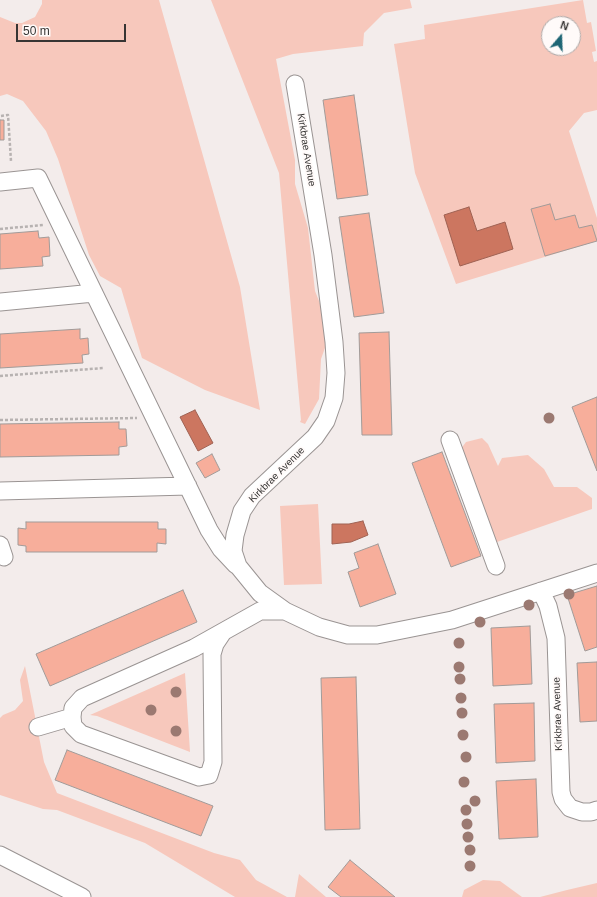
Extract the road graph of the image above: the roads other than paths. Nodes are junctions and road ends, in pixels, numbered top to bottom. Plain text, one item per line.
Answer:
1 (295, 84) dead end
2 (0, 182) edge
3 (94, 293) junction
4 (0, 302) edge
5 (450, 440) dead end
6 (188, 486) junction
7 (0, 491) edge
8 (238, 566) junction
9 (496, 566) dead end
10 (597, 573) edge
11 (541, 591) junction
12 (285, 610) junction
13 (223, 632) junction
14 (72, 718) junction
15 (38, 727) dead end
16 (597, 810) edge
17 (0, 855) edge
18 (82, 897) edge

1 - 8 street, Kirkbrae Avenue
2 - 3 street
3 - 4 street
3 - 6 street
5 - 9 street
6 - 7 street
6 - 8 street
8 - 12 street, Kirkbrae Avenue
10 - 11 street, Kirkbrae Avenue
11 - 12 street, Kirkbrae Avenue
11 - 16 street, Kirkbrae Avenue
12 - 13 street
13 - 14 street
13 - 14 street
14 - 15 street
17 - 18 street

